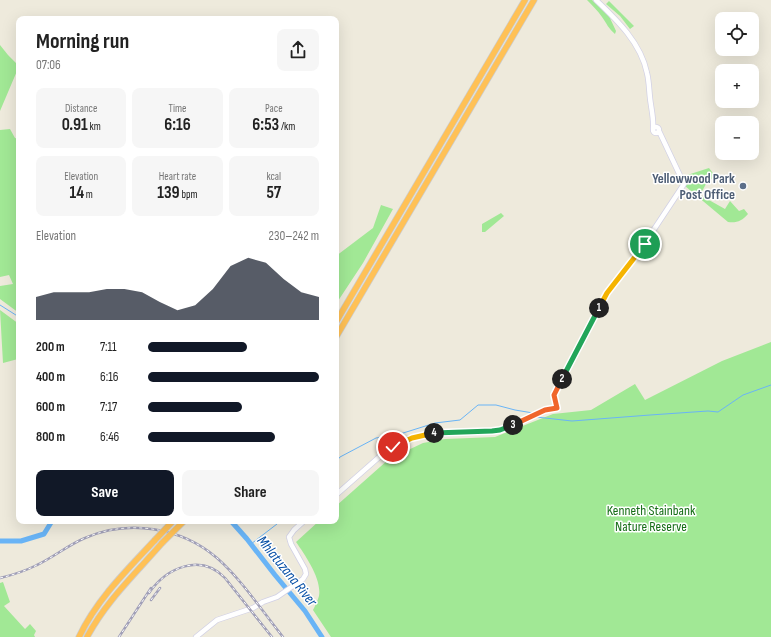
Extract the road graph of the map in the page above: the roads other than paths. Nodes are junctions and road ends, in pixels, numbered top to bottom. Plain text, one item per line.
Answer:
1 (525, 0) edge
2 (534, 0) edge
3 (596, 0) edge
4 (339, 317) edge
5 (339, 331) edge
6 (339, 492) edge
7 (170, 524) edge
8 (181, 524) edge
9 (301, 524) edge
10 (79, 637) edge
11 (87, 637) edge
12 (196, 637) edge

1 - 4 highway
2 - 5 highway
3 - 6 street
7 - 10 highway, bridge
8 - 11 highway, bridge
9 - 12 street

